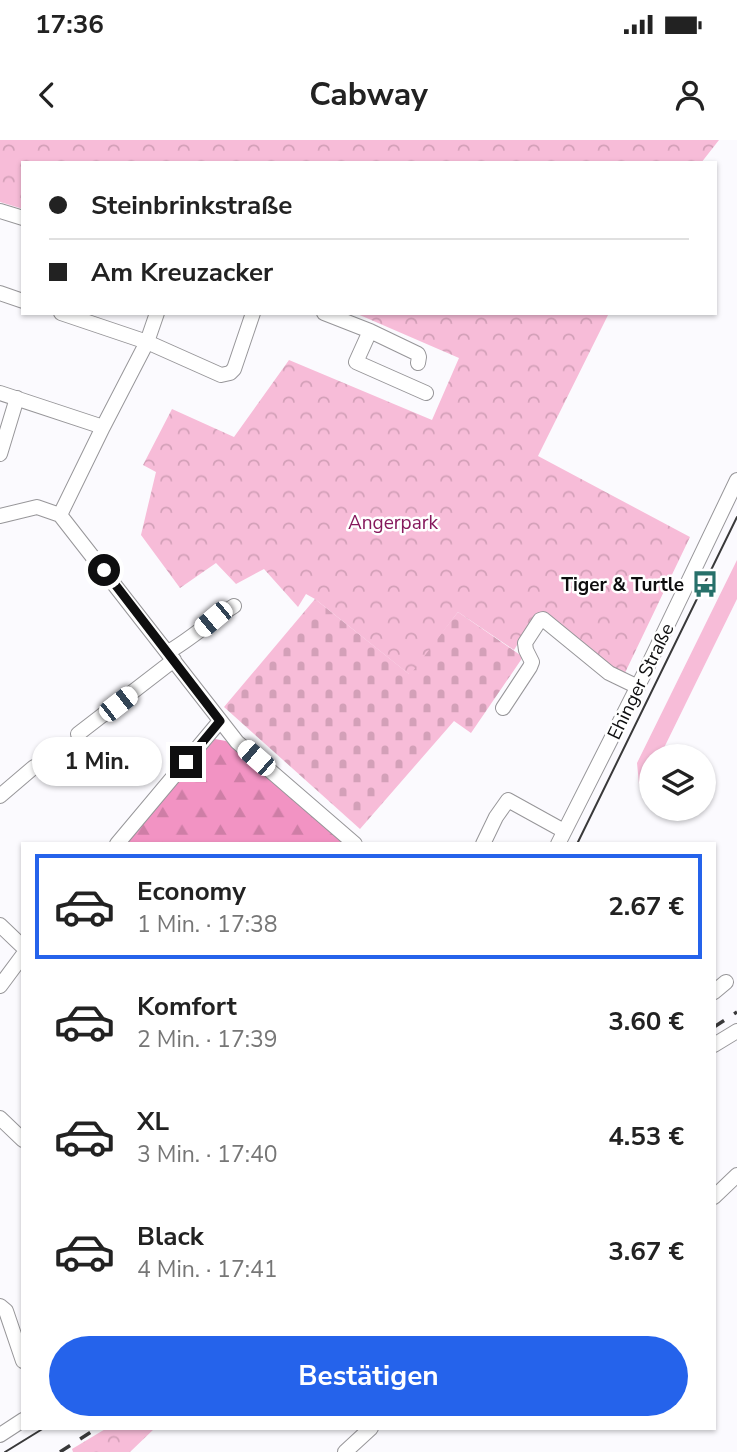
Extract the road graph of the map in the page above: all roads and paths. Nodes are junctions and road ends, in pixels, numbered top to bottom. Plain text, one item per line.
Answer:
1 (0, 211) edge
2 (21, 217) edge
3 (0, 293) edge
4 (21, 300) edge
5 (67, 315) edge
6 (155, 315) edge
7 (252, 315) edge
8 (329, 315) edge
9 (370, 331) junction
10 (147, 342) junction
11 (418, 363) dead end
12 (0, 393) edge
13 (426, 393) dead end
14 (17, 398) junction
15 (103, 427) junction
16 (0, 454) edge
17 (737, 480) edge
18 (733, 500) edge
19 (60, 515) junction
20 (0, 516) edge
21 (233, 606) dead end
22 (171, 656) junction
23 (638, 687) junction
24 (503, 708) dead end
25 (220, 721) junction
26 (78, 734) dead end
27 (34, 767) dead end
28 (0, 796) edge
29 (561, 837) edge
30 (119, 842) edge
31 (350, 842) edge
32 (484, 842) edge
33 (0, 925) edge
34 (21, 945) edge
35 (21, 958) edge
36 (0, 986) edge
37 (737, 1031) edge
38 (716, 1044) edge
39 (0, 1118) edge
40 (21, 1138) edge
41 (737, 1175) edge
42 (716, 1195) edge
43 (0, 1306) edge
44 (21, 1355) edge
45 (21, 1421) edge
46 (369, 1430) edge
47 (0, 1434) edge
48 (345, 1452) edge

1 - 2 street
3 - 4 street
5 - 10 street
6 - 10 street
7 - 10 street
8 - 9 street
9 - 11 street
9 - 13 street
10 - 15 street
12 - 14 street
14 - 15 street
14 - 16 street
15 - 19 street
17 - 18 street, Ehinger Straße
18 - 23 street, Ehinger Straße
19 - 20 street
19 - 22 street
21 - 22 street
22 - 25 street
22 - 26 street
23 - 24 street
23 - 29 street, Ehinger Straße
25 - 30 street
25 - 31 street
27 - 28 street
29 - 32 street
33 - 34 street
35 - 36 street
37 - 38 street
39 - 40 street
41 - 42 street
43 - 44 street
45 - 47 street
46 - 48 street

